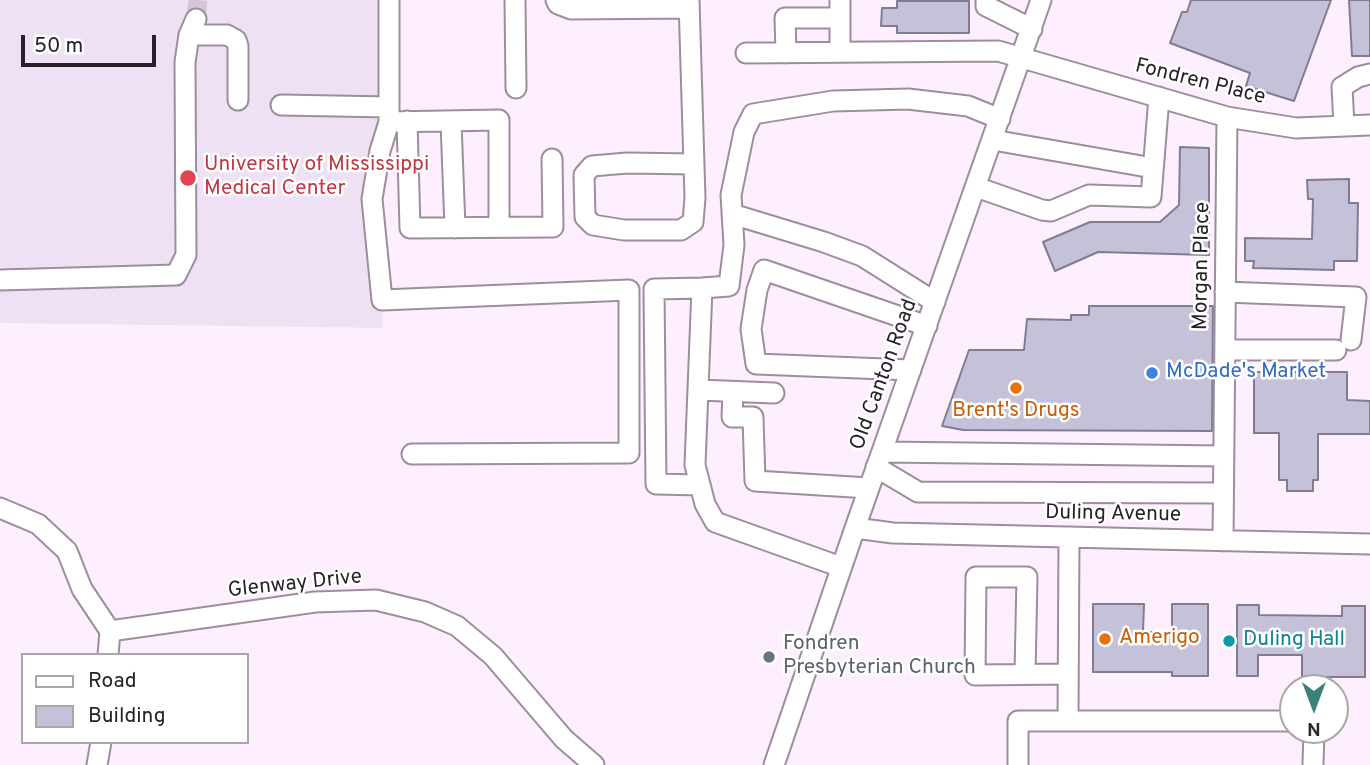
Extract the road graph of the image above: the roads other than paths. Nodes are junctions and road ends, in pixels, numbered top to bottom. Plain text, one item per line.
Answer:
1 (389, 0) edge
2 (515, 0) edge
3 (556, 0) edge
4 (986, 0) edge
5 (1041, 0) edge
6 (689, 4) edge
7 (840, 9) edge
8 (1032, 29) junction
9 (840, 52) junction
10 (746, 53) dead end
11 (786, 53) junction
12 (1023, 57) junction
13 (1370, 74) edge
14 (516, 88) dead end
15 (1159, 97) junction
16 (238, 100) dead end
17 (281, 104) dead end
18 (395, 117) junction
19 (1227, 117) junction
20 (1000, 119) junction
21 (451, 122) junction
22 (1370, 125) edge
23 (1344, 126) junction
24 (993, 140) junction
25 (551, 159) dead end
26 (694, 164) junction
27 (1153, 167) junction
28 (976, 187) junction
29 (732, 214) junction
30 (499, 227) junction
31 (455, 228) junction
32 (0, 280) edge
33 (729, 286) junction
34 (702, 288) junction
35 (757, 290) junction
36 (1225, 292) junction
37 (935, 302) junction
38 (926, 326) junction
39 (1225, 350) junction
40 (911, 370) junction
41 (699, 390) junction
42 (733, 392) junction
43 (774, 393) dead end
44 (412, 454) dead end
45 (1224, 456) junction
46 (879, 460) junction
47 (700, 485) junction
48 (869, 488) junction
49 (1223, 493) junction
50 (0, 508) edge
51 (855, 528) junction
52 (1069, 537) junction
53 (1223, 541) junction
54 (1370, 544) edge
55 (841, 567) junction
56 (110, 631) junction
57 (108, 653) edge
58 (1025, 674) junction
59 (1068, 674) junction
60 (1068, 721) junction
61 (1279, 721) edge
62 (101, 744) edge
63 (1314, 744) edge
64 (97, 765) edge
65 (594, 765) edge
66 (774, 765) edge
67 (1018, 765) edge
68 (1313, 765) edge

1 - 18 street
2 - 14 street
3 - 6 street
4 - 8 street
5 - 8 street, Old Canton Road
6 - 26 street
7 - 9 street
7 - 11 street
8 - 12 street, Old Canton Road
9 - 11 street, Fondren Place
9 - 12 street, Fondren Place
10 - 11 street, Fondren Place
12 - 15 street, Fondren Place
12 - 20 street, Old Canton Road
13 - 23 street
15 - 19 street, Fondren Place
15 - 27 street
16 - 32 street
17 - 18 street
18 - 21 street
18 - 31 street
18 - 44 street
19 - 23 street, Fondren Place
19 - 36 street, Morgan Place
20 - 24 street, Old Canton Road
20 - 29 street
21 - 30 street
21 - 31 street
22 - 23 street, Fondren Place
24 - 27 street
24 - 28 street, Old Canton Road
25 - 30 street
26 - 26 street
27 - 28 street
28 - 37 street, Old Canton Road
29 - 33 street
29 - 37 street
30 - 31 street
33 - 34 street
33 - 35 street
34 - 41 street
34 - 47 street
35 - 38 street
35 - 40 street
36 - 39 street, Morgan Place
36 - 39 street
37 - 38 street, Old Canton Road
38 - 40 street, Old Canton Road
39 - 45 street, Morgan Place
40 - 46 street, Old Canton Road
41 - 42 street
41 - 47 street
42 - 43 street
42 - 48 street
45 - 46 street
45 - 49 street, Morgan Place
46 - 48 street, Old Canton Road
46 - 49 street
47 - 55 street
48 - 51 street, Old Canton Road
49 - 53 street, Morgan Place
50 - 56 street
51 - 52 street, Duling Avenue
51 - 55 street, Old Canton Road
52 - 53 street, Duling Avenue
52 - 59 street
53 - 54 street, Duling Avenue
55 - 66 street, Old Canton Road
56 - 57 street
56 - 65 street, Glenway Drive
58 - 58 street
58 - 59 street
59 - 60 street
60 - 61 street
60 - 67 street
62 - 64 street
63 - 68 street

